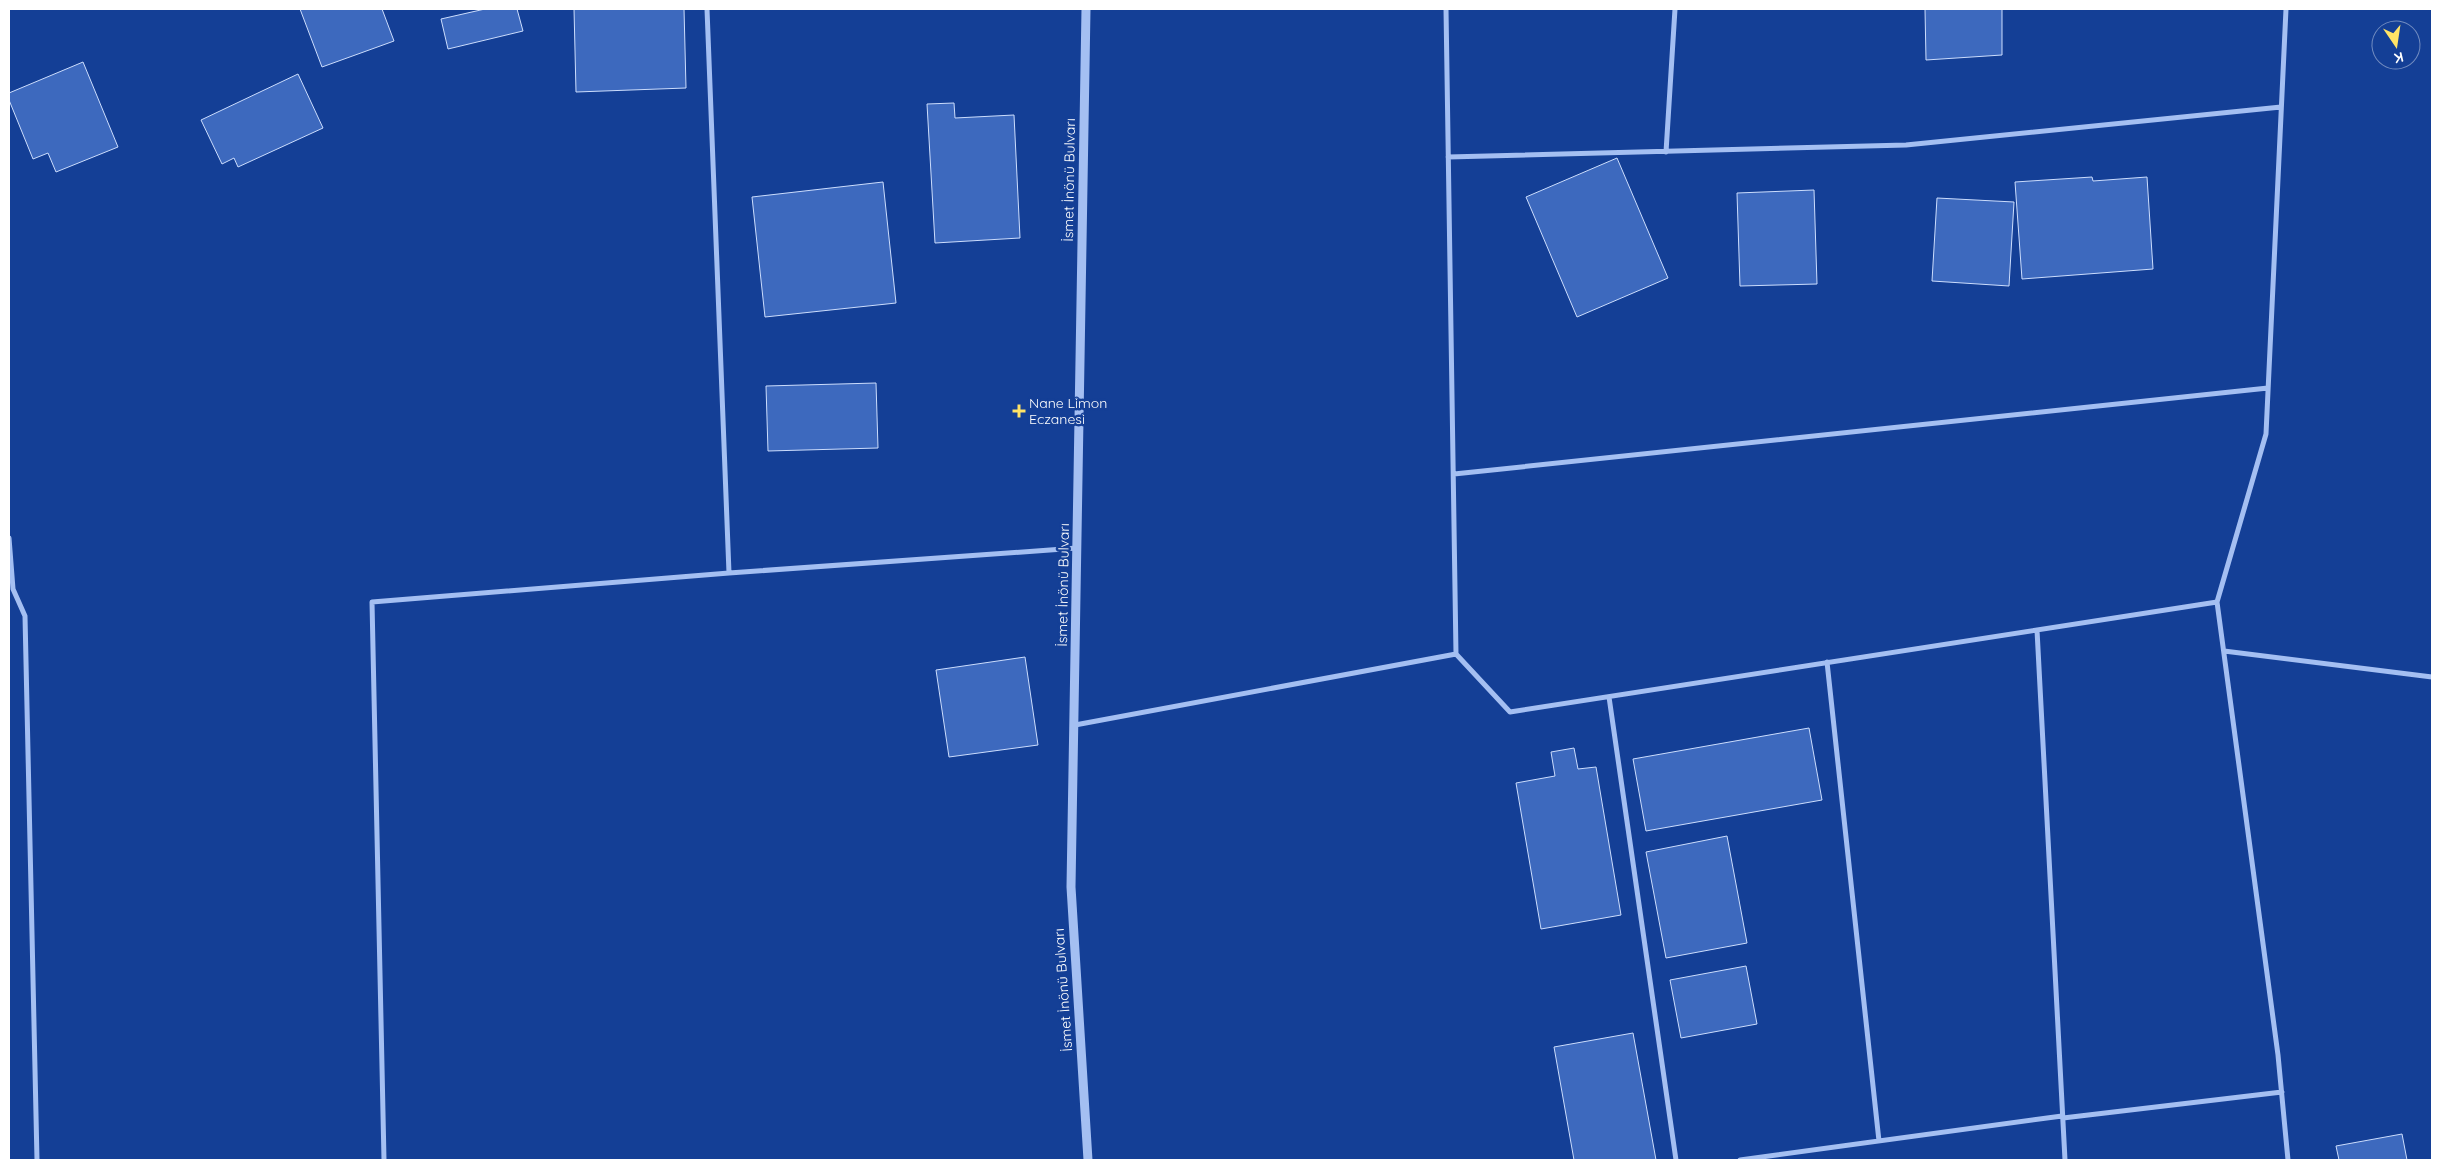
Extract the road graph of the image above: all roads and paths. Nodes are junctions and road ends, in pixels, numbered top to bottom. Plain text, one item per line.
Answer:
1 (707, 9) edge
2 (1086, 9) edge
3 (1446, 9) edge
4 (1675, 9) edge
5 (2286, 9) edge
6 (2281, 107) junction
7 (1666, 152) junction
8 (1448, 157) junction
9 (2268, 388) junction
10 (1454, 474) junction
11 (9, 538) edge
12 (1077, 548) junction
13 (729, 573) junction
14 (2217, 602) junction
15 (2037, 630) junction
16 (2224, 651) junction
17 (1456, 654) junction
18 (1827, 662) junction
19 (2432, 677) edge
20 (1609, 697) junction
21 (1075, 725) junction
22 (2282, 1092) junction
23 (2062, 1118) junction
24 (1879, 1141) junction
25 (37, 1160) edge
26 (384, 1160) edge
27 (1088, 1160) edge
28 (1676, 1160) edge
29 (1740, 1160) edge
30 (2065, 1160) edge
31 (2288, 1160) edge

1 - 13 street
2 - 12 street, İsmet İnönü Bulvarı
3 - 8 street
4 - 7 street
5 - 6 street
6 - 7 street
6 - 9 street
7 - 8 street
8 - 10 street
9 - 10 street
9 - 14 street
10 - 17 street
11 - 25 street
12 - 13 street
12 - 21 street, İsmet İnönü Bulvarı
13 - 26 street
14 - 15 street
14 - 16 street
15 - 18 street
15 - 23 street
16 - 19 street
16 - 22 street
17 - 20 street
17 - 21 street
18 - 20 street
18 - 24 street
20 - 28 street
21 - 27 street, İsmet İnönü Bulvarı
22 - 23 street
22 - 31 street
23 - 24 street
23 - 30 street
24 - 29 street

